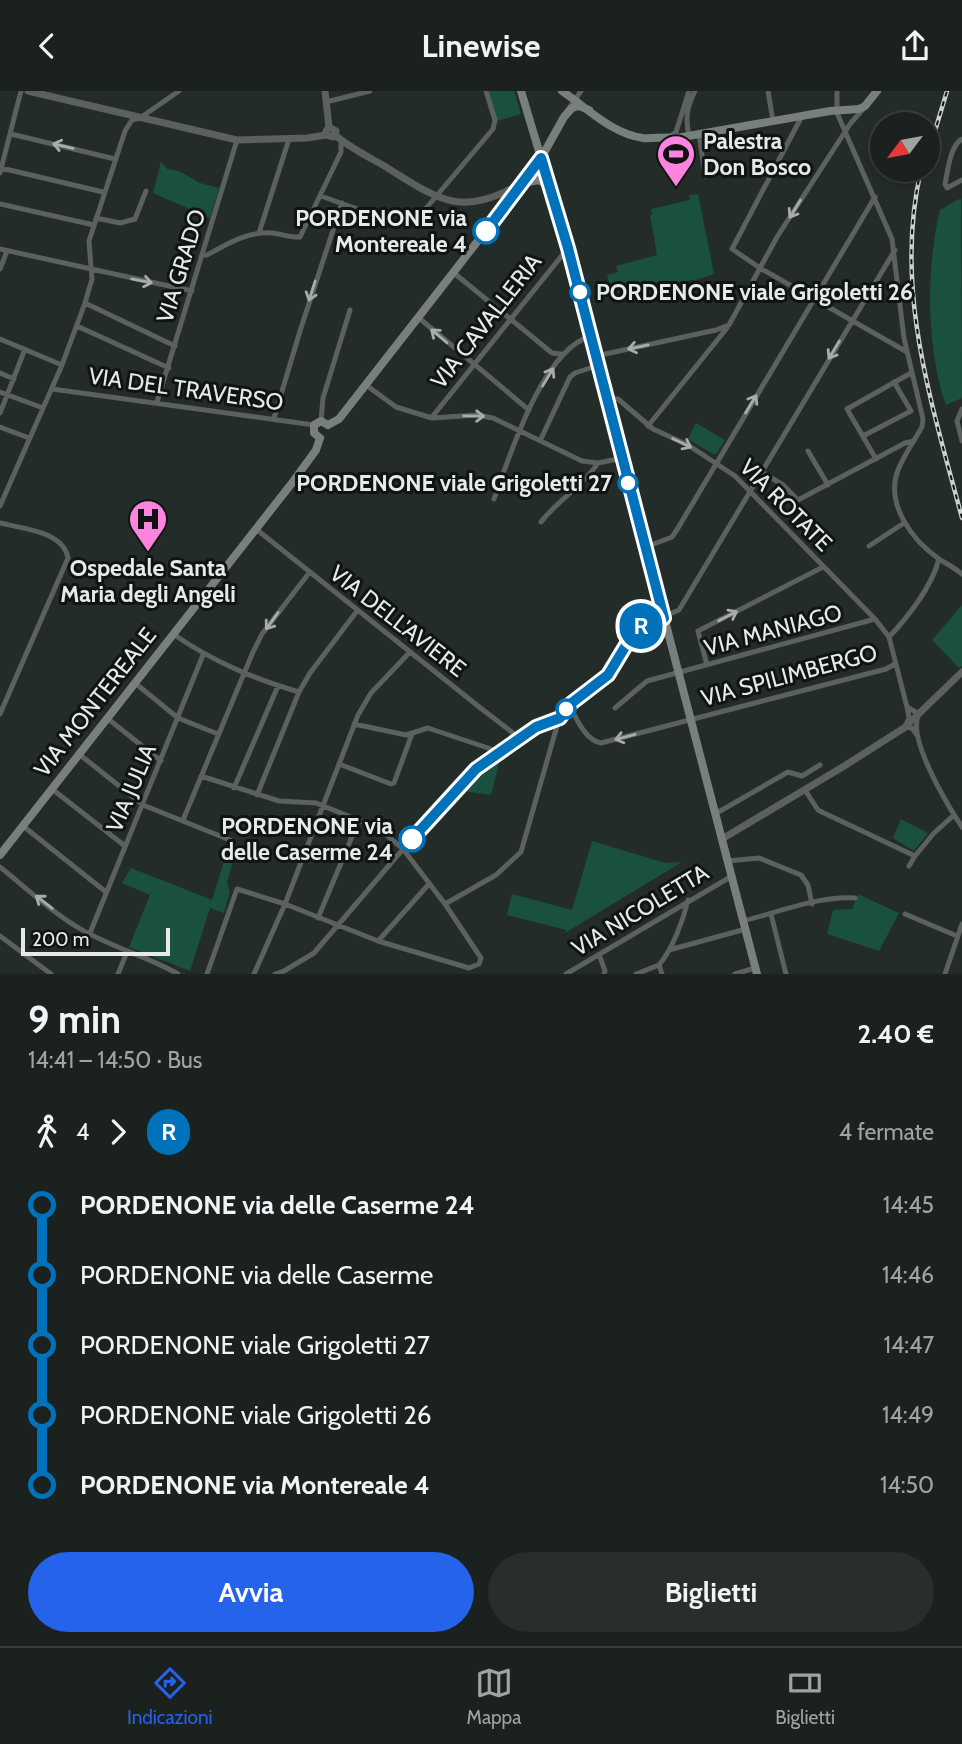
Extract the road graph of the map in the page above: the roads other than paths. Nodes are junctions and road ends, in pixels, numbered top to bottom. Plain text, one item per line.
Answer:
1 (21, 91) edge
2 (28, 91) edge
3 (180, 91) edge
4 (325, 91) edge
5 (370, 91) edge
6 (486, 91) edge
7 (521, 91) edge
8 (562, 91) edge
9 (580, 91) edge
10 (689, 91) edge
11 (695, 91) edge
12 (768, 91) edge
13 (837, 91) edge
14 (877, 91) edge
15 (164, 92) edge
16 (574, 99) junction
17 (164, 101) junction
18 (327, 102) junction
19 (865, 106) junction
20 (589, 110) junction
21 (836, 111) junction
22 (802, 116) junction
23 (564, 117) junction
24 (140, 118) junction
25 (773, 121) junction
26 (328, 131) junction
27 (846, 131) junction
28 (11, 134) junction
29 (694, 135) junction
30 (670, 137) junction
31 (338, 138) junction
32 (289, 139) junction
33 (962, 139) edge
34 (237, 140) junction
35 (541, 158) junction
36 (115, 159) junction
37 (1, 171) edge
38 (705, 176) dead end
39 (962, 180) edge
40 (523, 183) junction
41 (551, 188) junction
42 (146, 191) dead end
43 (103, 192) junction
44 (321, 196) junction
45 (875, 197) junction
46 (436, 198) junction
47 (494, 198) junction
48 (342, 203) junction
49 (0, 204) edge
50 (505, 207) junction
51 (96, 218) junction
52 (94, 225) junction
53 (259, 233) junction
54 (568, 248) junction
55 (3, 250) edge
56 (895, 250) junction
57 (202, 255) junction
58 (760, 268) junction
59 (0, 269) edge
60 (92, 270) junction
61 (454, 273) junction
62 (192, 291) junction
63 (813, 298) junction
64 (85, 303) junction
65 (350, 310) dead end
66 (419, 319) junction
67 (510, 320) junction
68 (852, 320) junction
69 (729, 325) junction
70 (77, 326) junction
71 (591, 336) junction
72 (0, 339) edge
73 (175, 346) junction
74 (25, 349) junction
75 (907, 352) junction
76 (561, 354) junction
77 (596, 356) junction
78 (62, 365) junction
79 (474, 365) junction
80 (599, 365) junction
81 (169, 368) junction
82 (0, 373) edge
83 (911, 373) junction
84 (14, 379) junction
85 (894, 382) junction
86 (366, 385) junction
87 (52, 389) junction
88 (0, 392) edge
89 (9, 395) junction
90 (607, 399) junction
91 (158, 402) junction
92 (43, 408) junction
93 (962, 409) edge
94 (529, 410) junction
95 (0, 413) edge
96 (274, 418) junction
97 (432, 418) junction
98 (321, 424) junction
99 (648, 426) junction
100 (0, 427) edge
101 (519, 432) junction
102 (863, 436) junction
103 (29, 438) junction
104 (320, 438) junction
105 (540, 441) junction
106 (914, 441) junction
107 (962, 441) edge
108 (808, 451) dead end
109 (622, 458) junction
110 (876, 459) junction
111 (598, 463) junction
112 (716, 463) junction
113 (762, 472) junction
114 (828, 485) junction
115 (751, 491) junction
116 (494, 499) dead end
117 (0, 506) edge
118 (541, 522) dead end
119 (0, 523) edge
120 (904, 523) junction
121 (256, 529) junction
122 (869, 545) dead end
123 (646, 547) junction
124 (939, 559) junction
125 (823, 567) junction
126 (309, 573) junction
127 (962, 574) edge
128 (357, 611) junction
129 (664, 618) junction
130 (875, 619) junction
131 (173, 634) junction
132 (889, 637) junction
133 (410, 653) junction
134 (203, 655) junction
135 (895, 664) junction
136 (707, 665) junction
137 (962, 672) edge
138 (243, 673) junction
139 (679, 673) junction
140 (135, 683) junction
141 (278, 686) junction
142 (299, 692) junction
143 (569, 705) junction
144 (907, 707) junction
145 (615, 708) dead end
146 (1, 710) edge
147 (919, 714) junction
148 (107, 718) junction
149 (178, 718) junction
150 (691, 720) junction
151 (555, 723) junction
152 (354, 725) junction
153 (905, 727) junction
154 (218, 734) junction
155 (412, 734) junction
156 (917, 735) junction
157 (522, 737) junction
158 (500, 752) junction
159 (79, 754) junction
160 (161, 761) junction
161 (340, 764) junction
162 (820, 765) dead end
163 (201, 776) junction
164 (234, 788) junction
165 (52, 789) junction
166 (805, 790) junction
167 (257, 795) junction
168 (143, 804) junction
169 (324, 806) junction
170 (715, 814) junction
171 (954, 815) junction
172 (183, 820) junction
173 (359, 820) junction
174 (23, 826) junction
175 (962, 827) edge
176 (722, 839) junction
177 (230, 841) dead end
178 (125, 846) junction
179 (403, 849) junction
180 (0, 855) edge
181 (915, 856) junction
182 (727, 861) junction
183 (909, 866) dead end
184 (0, 867) edge
185 (732, 876) junction
186 (429, 884) junction
187 (106, 892) junction
188 (855, 898) dead end
189 (688, 900) junction
190 (285, 904) junction
191 (445, 904) junction
192 (812, 904) junction
193 (771, 914) junction
194 (905, 914) dead end
195 (318, 918) junction
196 (962, 924) edge
197 (745, 925) junction
198 (337, 926) junction
199 (90, 933) junction
200 (0, 936) edge
201 (957, 936) junction
202 (378, 941) junction
203 (669, 950) junction
204 (127, 952) junction
205 (599, 954) junction
206 (162, 965) junction
207 (659, 965) junction
208 (756, 971) edge
209 (51, 974) edge
210 (118, 974) edge
211 (159, 974) edge
212 (178, 974) edge
213 (206, 974) edge
214 (254, 974) edge
215 (275, 974) edge
216 (566, 974) edge
217 (604, 974) edge
218 (636, 974) edge
219 (662, 974) edge
220 (734, 974) edge
221 (786, 974) edge
222 (945, 974) edge

1 - 28 street
2 - 24 street
3 - 17 street
4 - 18 street
5 - 18 street
6 - 46 street
7 - 35 main road
8 - 16 main road
9 - 16 street
10 - 30 street
11 - 29 street
12 - 25 street
13 - 21 street
14 - 19 main road
15 - 17 street
16 - 20 main road
16 - 23 street
17 - 24 street
18 - 26 street
19 - 21 main road
19 - 27 street
20 - 23 main road
20 - 30 main road
21 - 22 main road
21 - 27 street
22 - 25 main road
22 - 58 street
23 - 35 main road
24 - 34 street
24 - 36 street
25 - 29 main road
26 - 31 street
26 - 32 street
27 - 45 street
27 -> 58 street
36 -> 28 street
28 - 37 street
29 - 30 main road
29 - 38 street
31 - 44 street
31 - 46 street
32 - 34 street
32 - 53 street
33 - 39 street
34 - 57 street, VIA GRADO
35 - 40 main road
35 - 41 main road
36 - 43 street
37 - 43 street
40 - 41 main road
40 - 47 street
40 - 50 main road
41 - 54 main road
42 - 51 street
43 - 51 street
44 - 48 street
44 - 53 street
45 - 56 street
45 - 63 street
46 - 47 street
46 - 48 street
47 - 50 street
48 -> 96 street
49 - 52 street
50 - 61 main road
51 - 52 street
52 - 60 street
53 - 57 street
54 - 67 street, VIA CAVALLERIA
54 - 71 main road
55 - 59 street
55 - 60 street
56 - 68 street
56 - 75 street
57 - 62 street, VIA GRADO
58 - 63 street
58 - 69 street
60 -> 62 street
60 - 64 street
61 - 66 main road
61 - 67 street
62 - 73 street, VIA GRADO
63 - 68 street
112 -> 63 street
64 - 70 street
64 - 73 street
65 - 98 street
79 -> 66 street
66 - 86 main road
67 - 76 street
67 - 79 street, VIA CAVALLERIA
68 - 75 street
68 -> 113 street
69 -> 77 street
69 - 99 street
70 - 78 street
70 - 81 street
71 - 76 street
71 - 77 main road
72 - 74 street
73 - 81 street, VIA GRADO
74 - 78 street
74 - 84 street
75 - 83 street
94 -> 76 street
77 - 80 main road
78 - 87 street
79 - 94 street
79 - 97 street, VIA CAVALLERIA
80 - 90 main road
80 - 105 street
81 - 91 street, VIA GRADO
82 - 84 street
83 - 85 street
83 - 106 street
84 - 89 street
85 - 102 street
85 - 102 street
86 - 97 street
86 - 98 main road
87 - 91 street, VIA DEL TRAVERSO
87 - 92 street
88 - 89 street
89 - 92 street
89 - 95 street
90 - 99 street, VIA ROTATE
90 - 109 main road
91 - 96 street, VIA DEL TRAVERSO
92 - 103 street
93 - 107 street
94 - 101 street
96 - 98 street, VIA DEL TRAVERSO
97 -> 101 street
98 - 104 main road
98 - 104 main road, VIA MONTEREALE
99 -> 112 street, VIA ROTATE
100 - 103 street
101 - 105 street
101 - 116 street
102 - 110 street
103 - 117 street
104 - 121 main road, VIA MONTEREALE
105 - 111 street
106 - 110 street
106 - 120 street
108 - 114 street
109 - 111 street
109 - 123 main road
110 - 114 street
111 - 118 street
112 - 115 street, VIA ROTATE
112 - 123 street
113 - 114 street
113 - 115 street
115 - 125 street, VIA ROTATE
115 - 129 street
119 - 146 street
120 - 122 street
120 - 124 street
121 - 126 street, VIA DELL'AVIERE
121 - 131 main road, VIA MONTEREALE
123 - 129 main road
124 - 127 street
124 - 132 street
125 - 130 street, VIA ROTATE
136 -> 125 street
126 - 128 street, VIA DELL'AVIERE
126 -> 138 street
128 - 133 street, VIA DELL'AVIERE
128 - 142 street
129 - 139 main road
129 - 143 street
130 - 132 street, VIA ROTATE
130 - 136 street, VIA MANIAGO
131 - 134 street
131 - 140 main road, VIA MONTEREALE
132 - 135 street
133 - 152 street
133 - 157 street, VIA DELL'AVIERE
134 - 138 street
134 - 149 street, VIA JULIA
135 - 144 street
135 - 150 street, VIA SPILIMBERGO
136 - 139 street, VIA MANIAGO
137 - 147 street
138 - 141 street
138 - 154 street
139 - 145 street, VIA MANIAGO
139 - 150 main road
140 - 148 main road, VIA MONTEREALE
140 - 149 street
141 - 142 street
141 - 164 street
142 - 167 street
150 -> 143 street, VIA SPILIMBERGO
143 - 151 street
144 - 147 street
144 - 153 street
147 - 153 street
147 - 156 street
148 - 159 main road, VIA MONTEREALE
148 - 160 street
149 - 154 street
149 - 160 street, VIA JULIA
150 - 170 main road
151 - 157 street
151 - 191 street
152 - 155 street
152 - 161 street
153 - 156 street
153 - 166 street
154 - 163 street
155 - 158 street
155 - 161 street
156 - 171 street
157 - 158 street
158 - 179 street
159 - 165 main road, VIA MONTEREALE
159 - 168 street
160 - 168 street, VIA JULIA
161 - 169 street
162 - 170 street
163 - 164 street
163 - 172 street
164 - 167 street
165 - 174 main road, VIA MONTEREALE
165 - 178 street
166 - 176 street
166 - 181 street
167 - 169 street
168 - 172 street
168 - 178 street, VIA JULIA
169 - 173 street
169 - 190 street
170 - 176 main road
171 - 175 street
171 - 181 street
172 - 177 street
173 - 179 street
173 - 195 street
174 - 180 main road, VIA MONTEREALE
174 - 187 street
176 - 182 main road
178 - 187 street, VIA JULIA
179 - 186 street
179 - 198 street
181 - 183 street
182 - 185 main road
182 - 192 street
199 -> 184 street
185 - 189 street, VIA NICOLETTA
185 - 197 main road
186 - 191 street
186 - 202 street
187 - 199 street, VIA JULIA
188 - 192 street
189 - 203 street
189 - 205 street, VIA NICOLETTA
190 - 195 street
190 - 213 street
190 - 214 street
191 - 202 street
192 - 193 street
193 - 197 street
193 - 221 street
194 - 201 street
195 - 198 street
196 - 201 street
197 - 203 street
197 - 208 main road
198 - 202 street
198 - 215 street
199 - 204 street
200 - 209 street
201 - 222 street
203 - 207 street
204 - 206 street
204 - 210 street
205 - 216 street, VIA NICOLETTA
205 - 217 street
206 - 211 street
206 - 212 street
207 - 218 street
207 - 219 street
208 - 220 street

